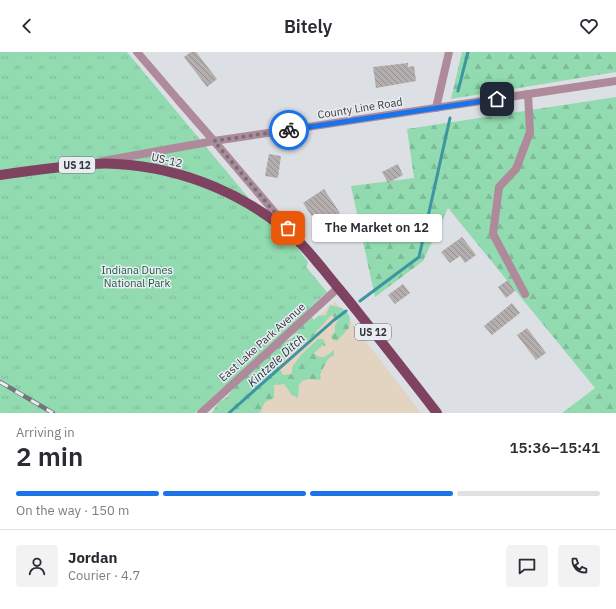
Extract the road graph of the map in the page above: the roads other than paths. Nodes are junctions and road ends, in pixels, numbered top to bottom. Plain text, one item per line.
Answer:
1 (137, 52) edge
2 (449, 52) edge
3 (616, 81) edge
4 (528, 94) junction
5 (436, 108) junction
6 (214, 141) junction
7 (84, 164) junction
8 (0, 176) edge
9 (308, 251) junction
10 (338, 288) junction
11 (525, 294) dead end
12 (201, 413) edge
13 (437, 413) edge

1 - 6 street
2 - 5 street
3 - 4 street, County Line Road
4 - 5 street, County Line Road
4 - 11 street
5 - 6 street, County Line Road
6 - 7 street, County Line Road
6 - 9 street
7 - 8 main road, US-12 / US 12
7 - 9 main road, US-12 / US 12
9 - 10 main road, US 12
10 - 12 street, East Lake Park Avenue
10 - 13 main road, US 12

